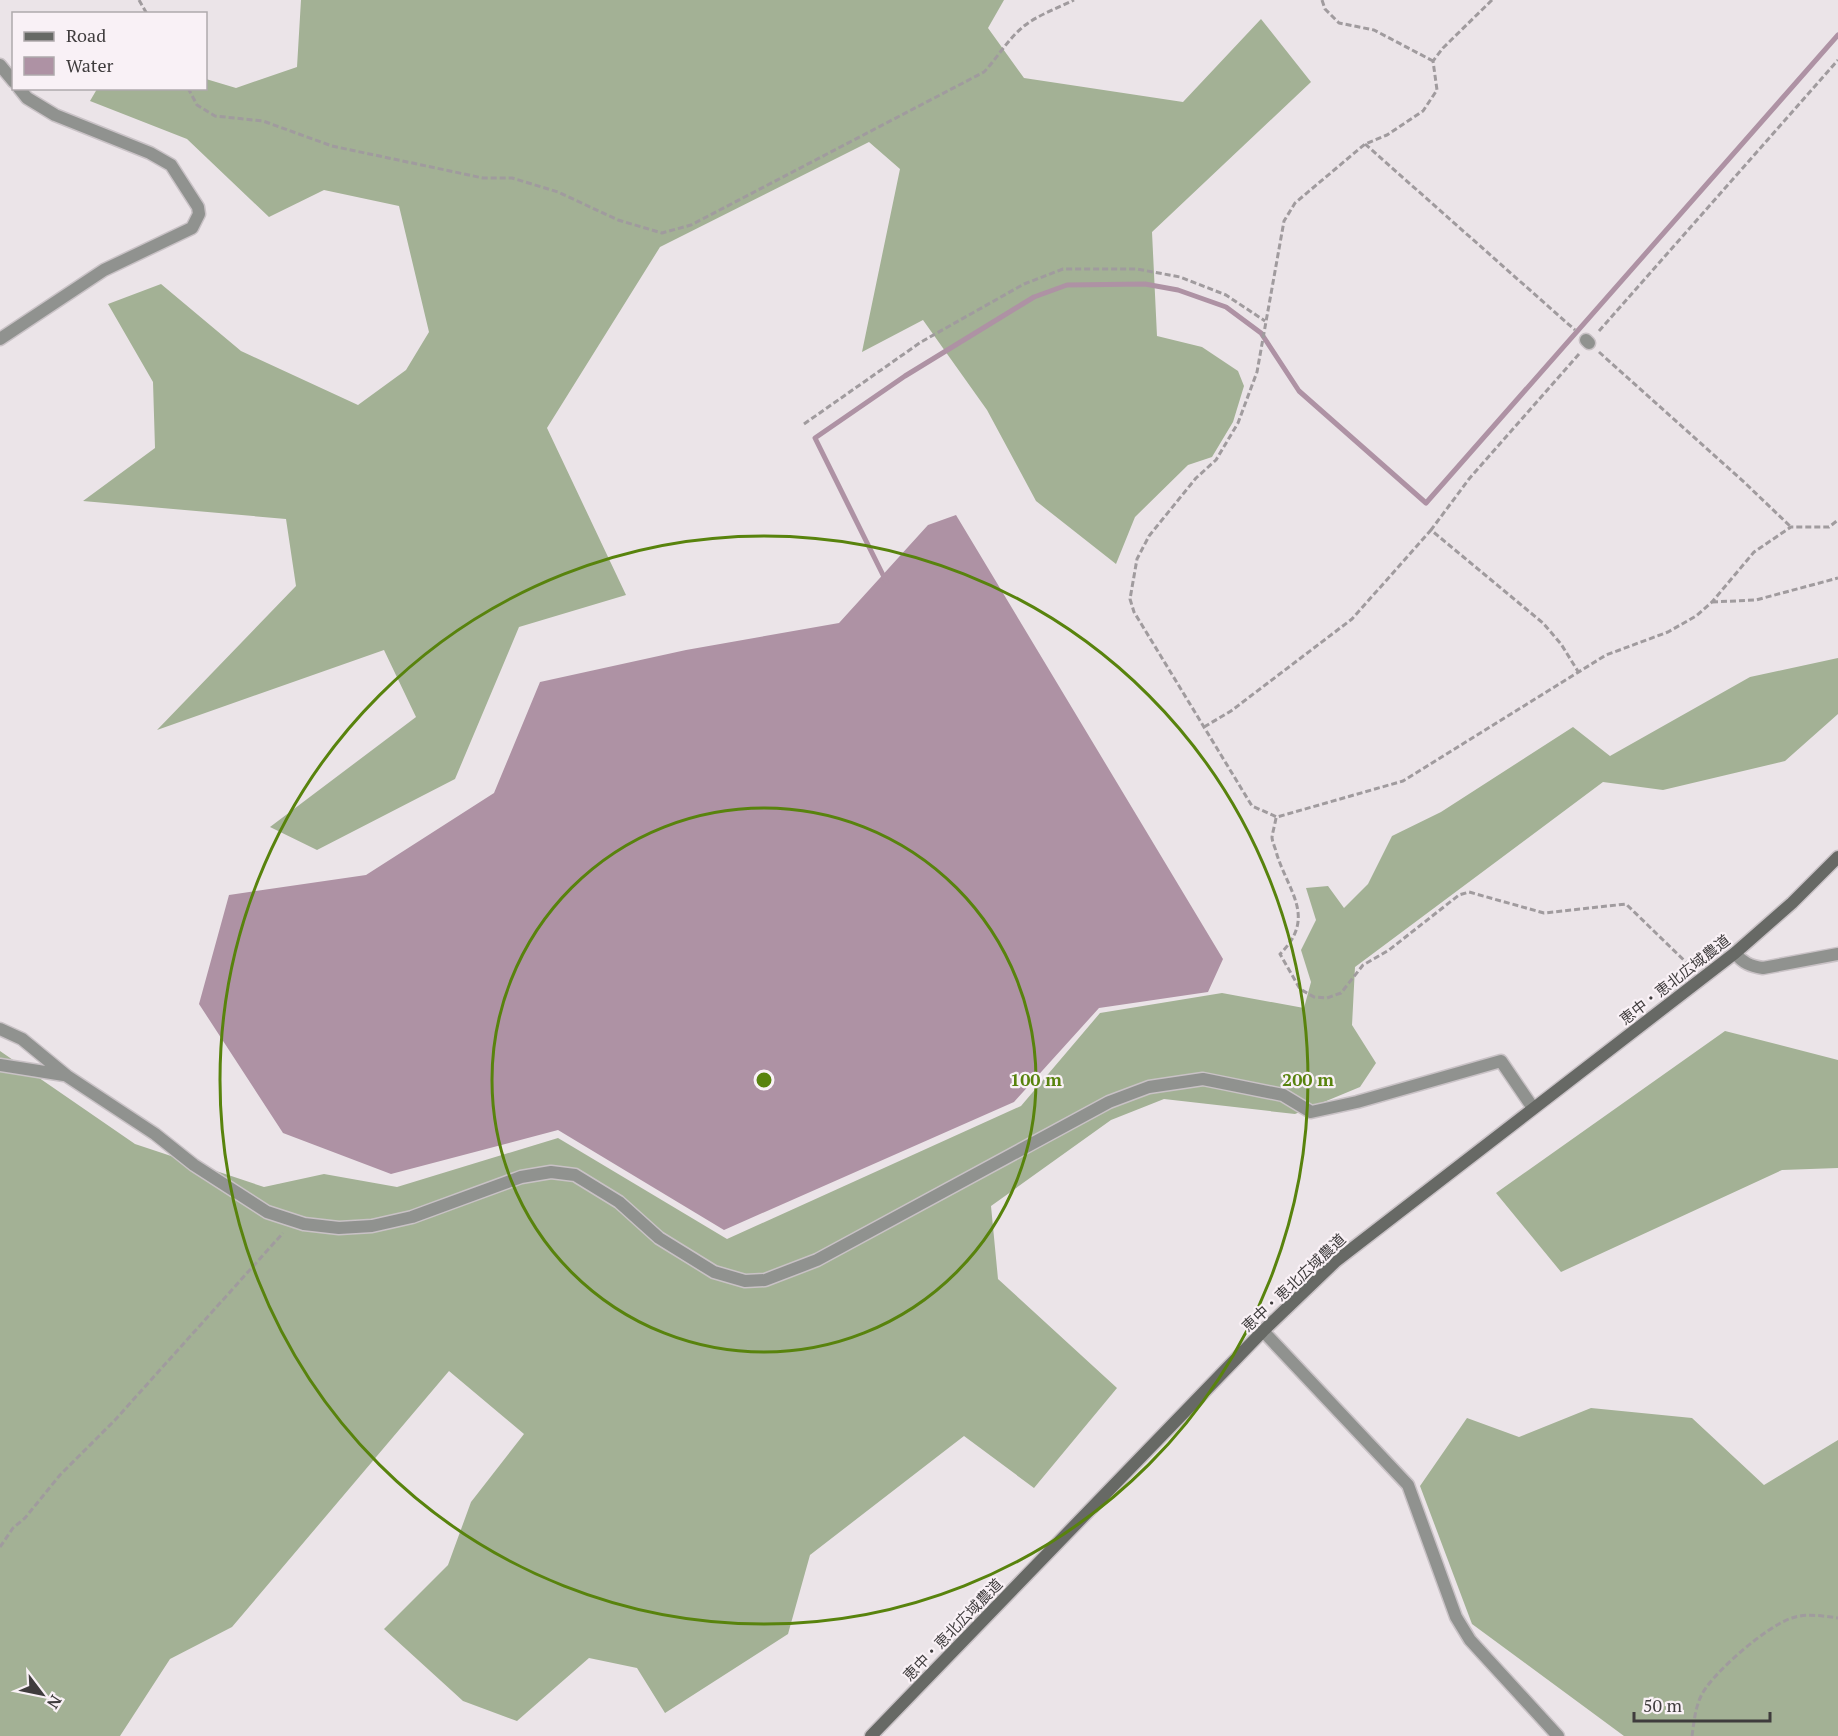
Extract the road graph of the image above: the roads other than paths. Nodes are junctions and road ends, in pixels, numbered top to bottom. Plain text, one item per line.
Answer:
1 (0, 65) edge
2 (12, 80) edge
3 (21, 90) edge
4 (0, 339) edge
5 (1838, 856) edge
6 (1735, 953) junction
7 (1838, 954) edge
8 (0, 1029) edge
9 (0, 1065) edge
10 (67, 1076) junction
11 (1533, 1108) junction
12 (1263, 1331) junction
13 (871, 1736) edge
14 (1558, 1736) edge

1 - 2 street
3 - 4 street
5 - 6 street, 恵中・恵北広域農道
6 - 7 street
6 - 11 street, 恵中・恵北広域農道
8 - 10 street
9 - 10 street
10 - 11 street
11 - 12 street, 恵中・恵北広域農道
12 - 13 street, 恵中・恵北広域農道
12 - 14 street

